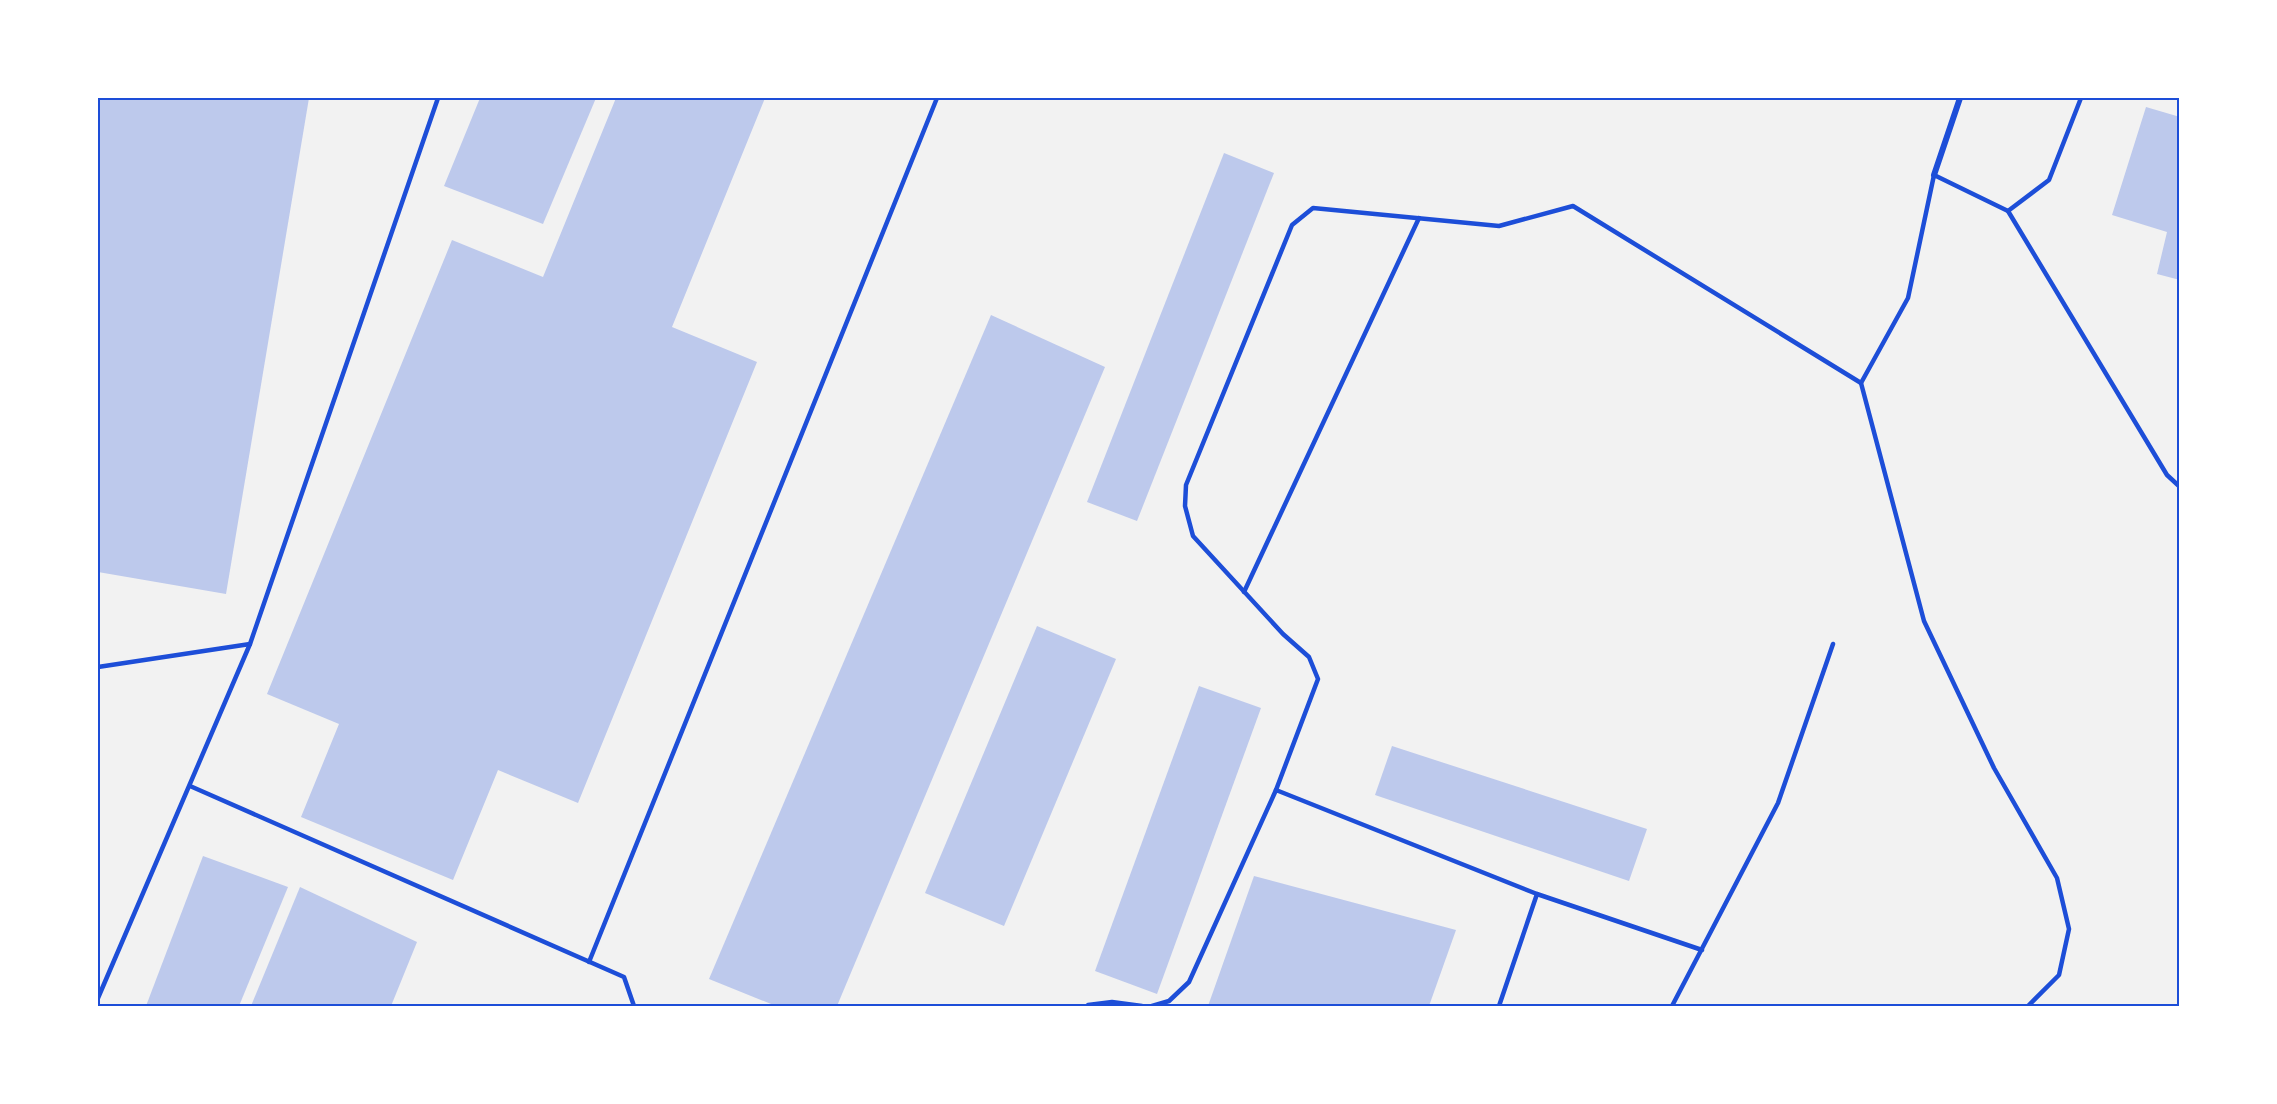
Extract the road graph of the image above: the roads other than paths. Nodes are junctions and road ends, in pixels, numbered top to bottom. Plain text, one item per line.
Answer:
1 (438, 98) edge
2 (937, 98) edge
3 (1960, 98) edge
4 (2081, 98) edge
5 (1934, 175) junction
6 (2008, 211) junction
7 (1419, 218) junction
8 (1861, 383) junction
9 (2180, 487) edge
10 (1244, 592) junction
11 (250, 644) junction
12 (1833, 644) dead end
13 (98, 668) edge
14 (190, 786) junction
15 (1276, 790) junction
16 (1537, 894) junction
17 (1701, 950) junction
18 (589, 962) junction
19 (98, 998) edge
20 (634, 1006) edge
21 (1087, 1006) edge
22 (1142, 1006) edge
23 (1152, 1006) edge
24 (1499, 1006) edge
25 (1672, 1006) edge
26 (2028, 1006) edge

1 - 11 lane
2 - 18 lane
3 - 5 street
4 - 6 lane
5 - 6 lane
5 - 8 lane
6 - 9 lane
7 - 8 lane
7 - 10 lane
7 - 10 lane
8 - 26 lane
10 - 15 lane
11 - 13 lane
11 - 14 lane
12 - 17 lane
14 - 18 lane
14 - 19 lane
15 - 16 lane
15 - 23 lane
16 - 17 lane
16 - 24 lane
17 - 25 lane
18 - 20 lane
21 - 22 lane

